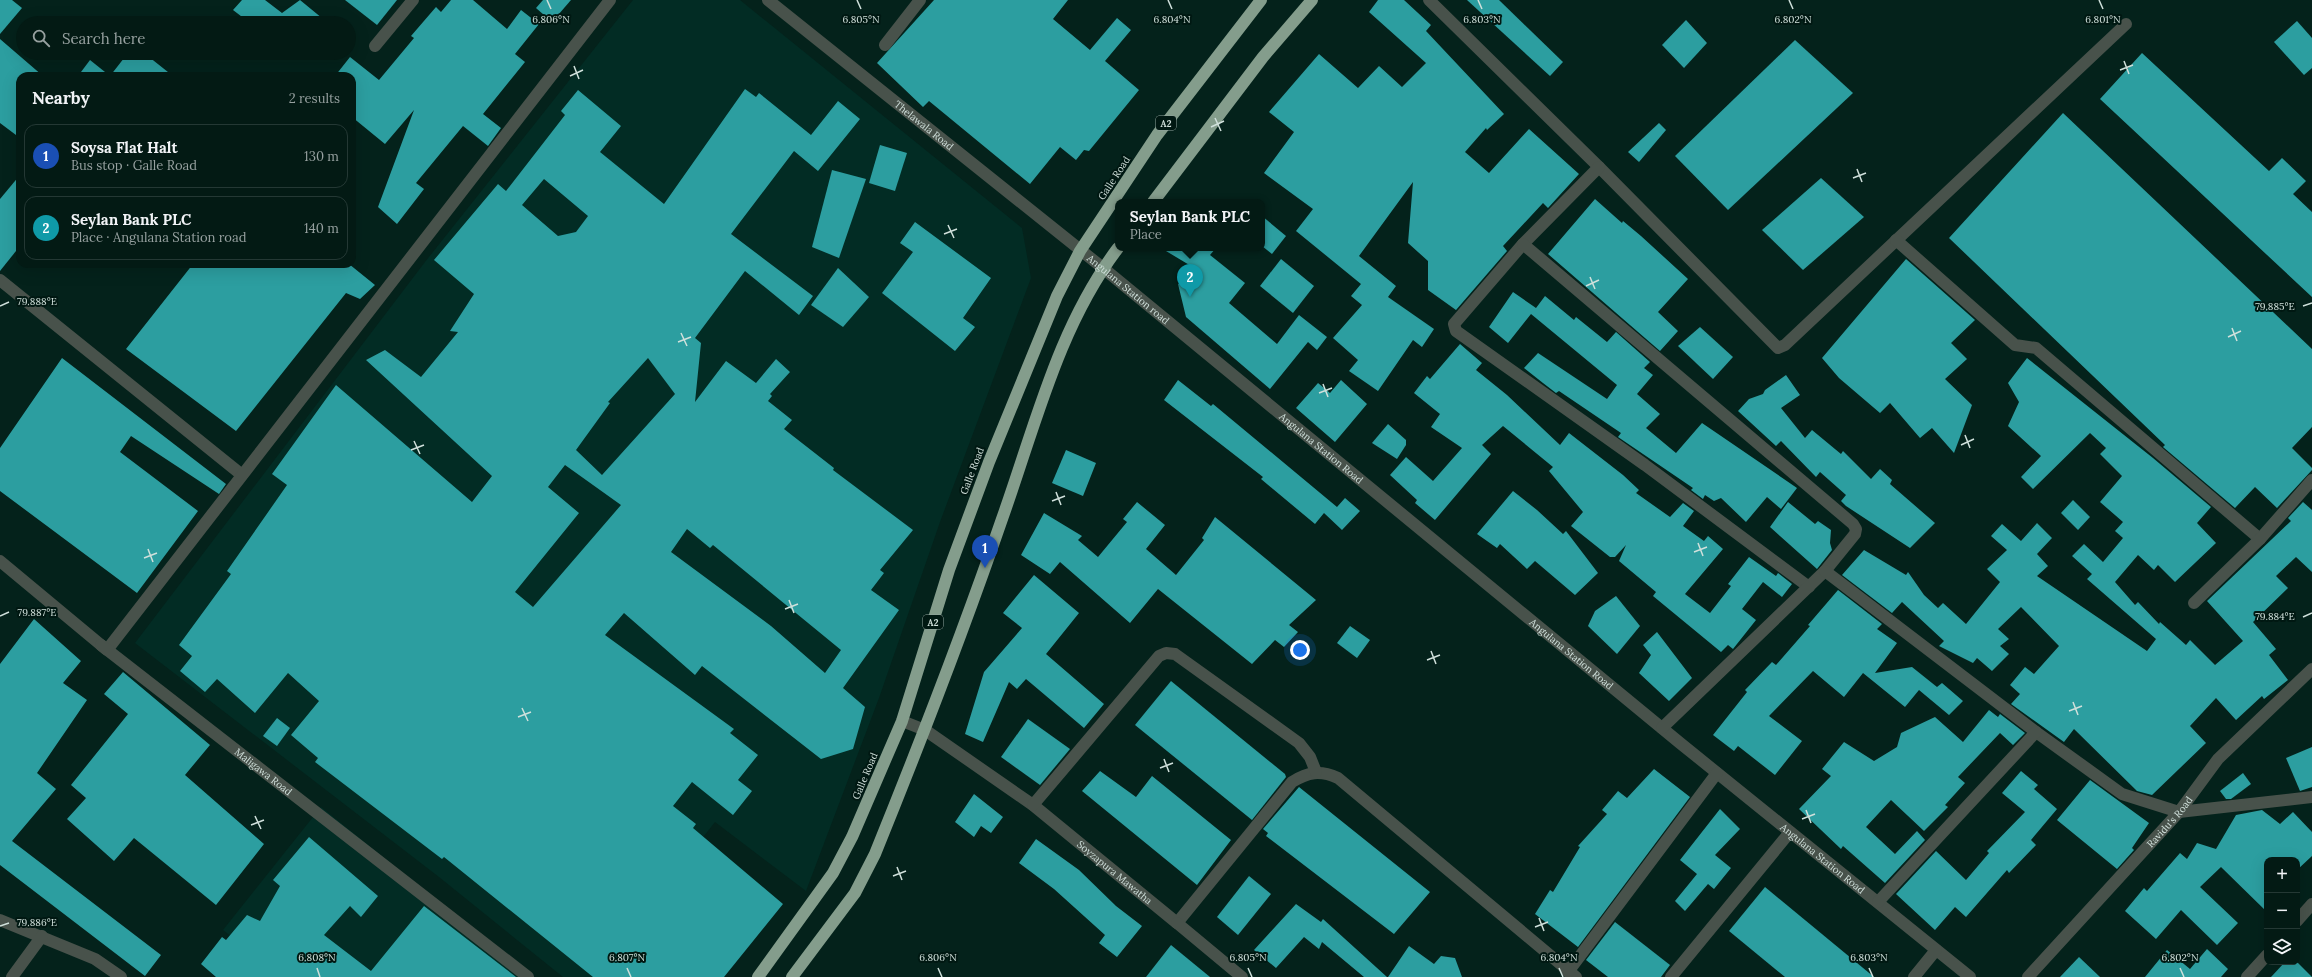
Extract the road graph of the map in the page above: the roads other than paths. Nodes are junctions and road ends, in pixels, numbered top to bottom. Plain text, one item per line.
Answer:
1 (413, 0) edge
2 (610, 0) edge
3 (768, 0) edge
4 (920, 0) edge
5 (1261, 0) edge
6 (1312, 0) edge
7 (1429, 0) edge
8 (2126, 24) dead end
9 (885, 45) dead end
10 (375, 46) dead end
11 (1599, 167) junction
12 (1155, 199) edge
13 (1896, 240) junction
14 (1523, 244) junction
15 (1080, 251) junction
16 (1116, 251) edge
17 (1103, 268) junction
18 (0, 280) edge
19 (1175, 328) joint
20 (242, 476) junction
21 (2312, 480) edge
22 (2260, 539) junction
23 (0, 561) edge
24 (0, 564) edge
25 (1825, 571) junction
26 (1809, 587) junction
27 (2194, 603) dead end
28 (107, 650) junction
29 (2312, 669) edge
30 (902, 721) junction
31 (1662, 728) junction
32 (925, 730) junction
33 (2036, 732) junction
34 (1316, 772) junction
35 (1717, 773) junction
36 (2312, 797) edge
37 (1033, 805) junction
38 (2180, 812) junction
39 (1790, 832) junction
40 (1878, 902) junction
41 (2312, 904) edge
42 (2300, 918) edge
43 (0, 920) edge
44 (1177, 923) junction
45 (42, 936) junction
46 (1936, 950) junction
47 (2264, 958) edge
48 (1572, 974) edge
49 (12, 977) edge
50 (121, 977) edge
51 (528, 977) edge
52 (758, 977) edge
53 (792, 977) edge
54 (1242, 977) edge
55 (1671, 977) edge
56 (1914, 977) edge
57 (1970, 977) edge
58 (2028, 977) edge
59 (2247, 977) edge

1 - 10 street
2 - 20 street
3 - 15 street, Thelawala Road
4 - 9 street
5 - 15 highway, Galle Road / A2
6 - 12 highway
7 - 11 street
8 - 13 street
11 - 13 street
11 - 14 street
13 - 22 street
14 - 25 street
14 - 26 street
15 - 17 street, Angulana Station road
15 - 30 highway, Galle Road / A2
16 - 17 highway
17 - 19 street, Angulana Station road
17 - 32 highway
18 - 20 street
19 - 31 street, Angulana Station Road
20 - 28 street
21 - 22 street
22 - 27 street
23 - 28 street
24 - 28 street, Maligawa Road
25 - 26 street
25 - 33 street
26 - 31 street
28 - 51 street, Maligawa Road
29 - 38 street, Ravidu's Road
30 - 32 street, Soyzapura Mawatha
30 - 52 highway, Galle Road / A2
31 - 35 street, Angulana Station Road
32 - 37 street, Soyzapura Mawatha
32 - 53 highway
33 - 38 street
33 - 40 street
34 - 37 street
34 - 44 street
34 - 48 street
35 - 39 street, Angulana Station Road
35 - 48 street
36 - 38 street
37 - 44 street, Soyzapura Mawatha
38 - 58 street, Ravidu's Road
39 - 40 street, Angulana Station Road
39 - 55 street
40 - 46 street, Angulana Station Road
41 - 42 street
43 - 45 street
44 - 54 street, Soyzapura Mawatha
45 - 49 street
45 - 50 street
46 - 56 street
46 - 57 street, Angulana Station Road
47 - 59 street

